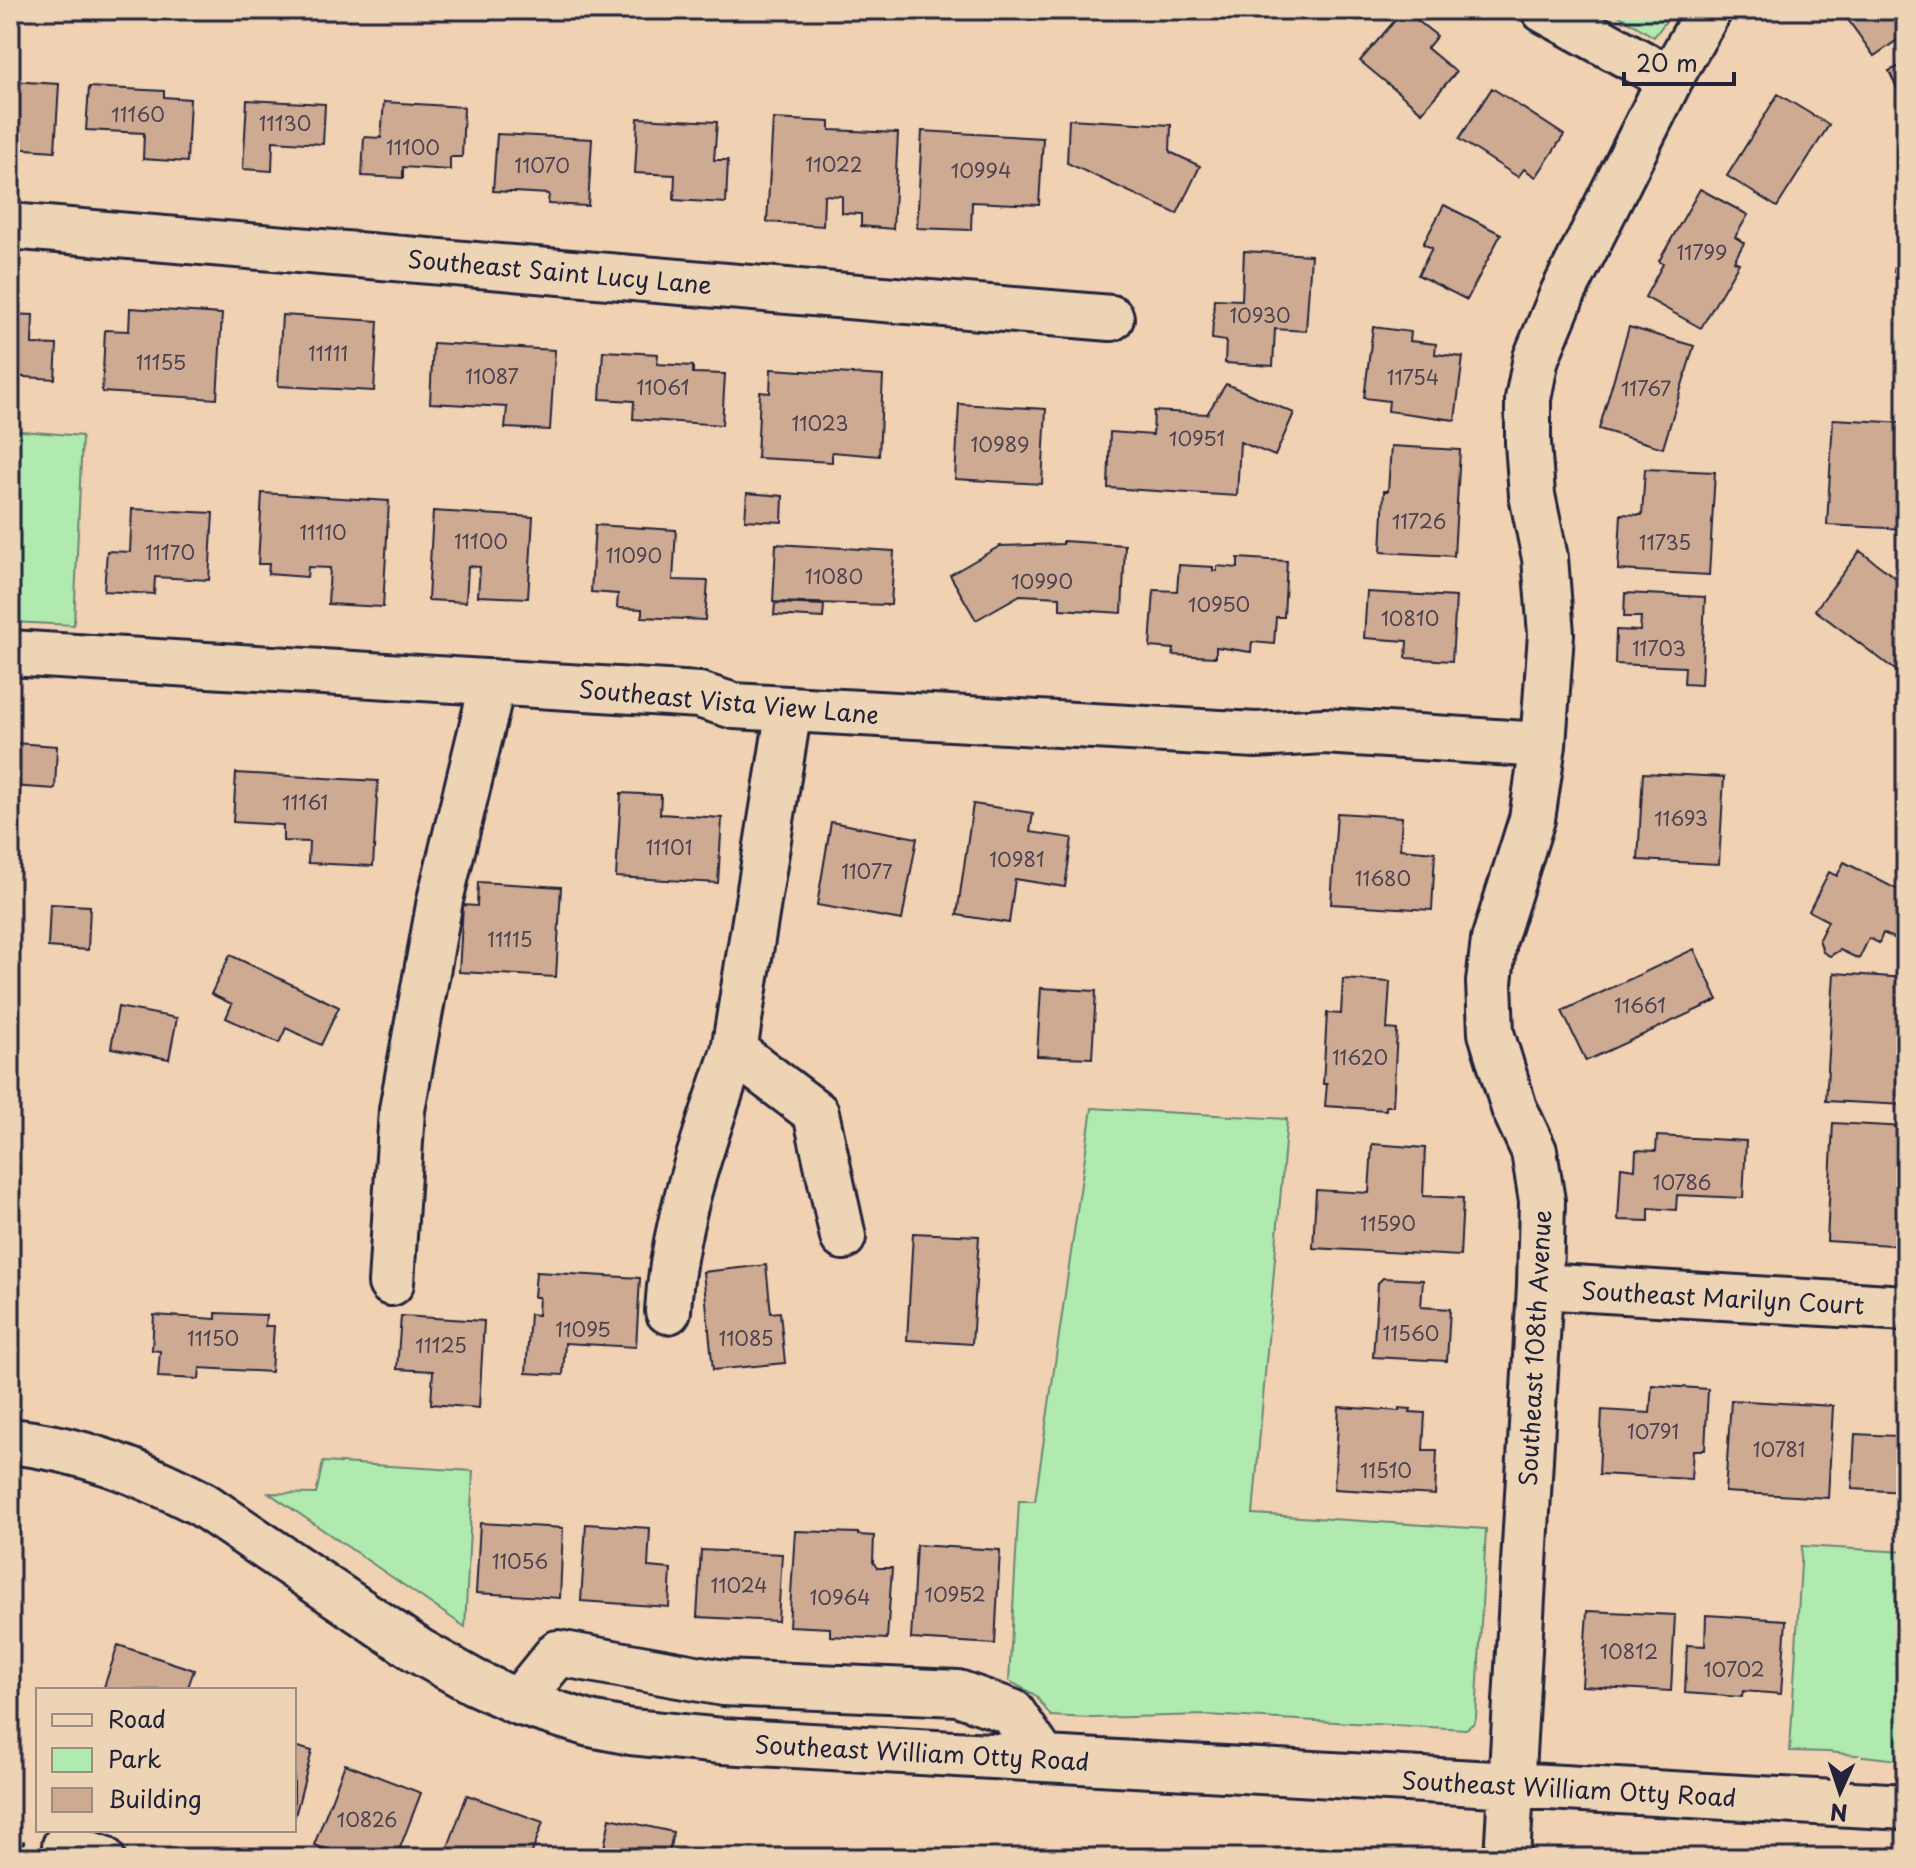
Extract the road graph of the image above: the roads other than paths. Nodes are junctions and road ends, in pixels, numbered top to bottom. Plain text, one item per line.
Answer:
1 (1544, 10) edge
2 (1709, 10) edge
3 (1670, 79) junction
4 (10, 226) edge
5 (1111, 318) dead end
6 (10, 653) edge
7 (493, 682) junction
8 (789, 709) junction
9 (1543, 745) junction
10 (734, 1051) junction
11 (843, 1237) dead end
12 (391, 1283) dead end
13 (1540, 1286) junction
14 (1906, 1308) edge
15 (668, 1311) dead end
16 (10, 1441) edge
17 (518, 1702) junction
18 (1044, 1759) junction
19 (1510, 1784) junction
20 (1906, 1807) edge
21 (1507, 1858) edge

1 - 3 street
2 - 3 street, Southeast 108th Avenue
3 - 9 street, Southeast 108th Avenue
4 - 5 street, Southeast Saint Lucy Lane
6 - 7 street, Southeast Vista View Lane
7 - 8 street, Southeast Vista View Lane
7 - 12 street
8 - 9 street, Southeast Vista View Lane
8 - 10 street
9 - 13 street, Southeast 108th Avenue
10 - 11 street
10 - 15 street
13 - 14 street, Southeast Marilyn Court
13 - 19 street, Southeast 108th Avenue
16 - 17 street, Southeast William Otty Road
17 - 18 street, Southeast William Otty Road
17 - 18 street
18 - 19 street, Southeast William Otty Road
19 - 20 street, Southeast William Otty Road
19 - 21 street, Southeast 108th Avenue

